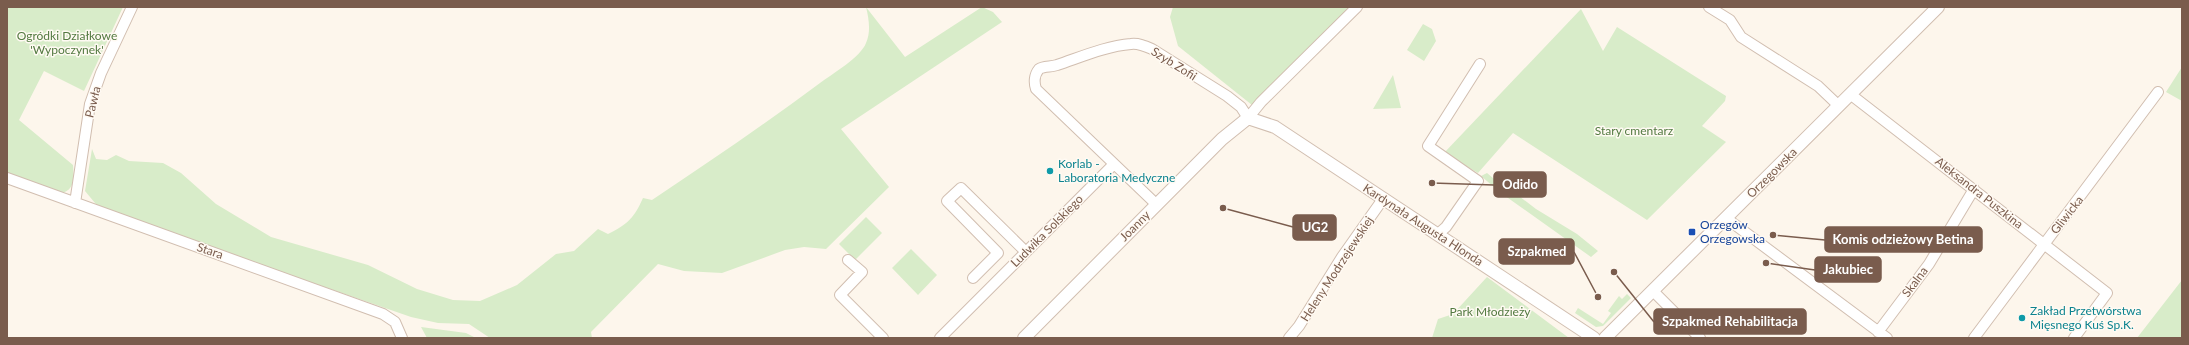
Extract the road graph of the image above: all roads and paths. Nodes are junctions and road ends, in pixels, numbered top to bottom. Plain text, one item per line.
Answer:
1 (132, 7) edge
2 (1357, 7) edge
3 (1709, 7) edge
4 (1938, 7) edge
5 (1480, 64) dead end
6 (2158, 92) dead end
7 (1850, 94) junction
8 (1839, 106) junction
9 (1248, 118) junction
10 (1114, 165) junction
11 (7, 178) edge
12 (1974, 189) junction
13 (1383, 199) junction
14 (75, 203) junction
15 (1156, 204) junction
16 (1726, 218) junction
17 (1438, 234) junction
18 (2044, 244) junction
19 (1026, 252) junction
20 (848, 260) dead end
21 (973, 278) dead end
22 (1653, 292) junction
23 (1884, 336) edge
24 (402, 338) edge
25 (883, 338) edge
26 (941, 338) edge
27 (1024, 338) edge
28 (1289, 338) edge
29 (1594, 338) edge
30 (1605, 338) edge
31 (1700, 338) edge
32 (1974, 338) edge
33 (2074, 338) edge

1 - 14 street, Pawła
2 - 9 street
3 - 8 street
4 - 7 street, Orzegowska
5 - 17 street
6 - 18 street, Gliwicka
7 - 8 street, Orzegowska
7 - 12 street, Aleksandra Puszkina
8 - 16 street, Orzegowska
9 - 10 street, Szyb Zofii
9 - 13 street, Kardynała Augusta Hlonda
9 - 15 street, Joanny
10 - 15 street
10 - 19 street, Ludwika Solskiego
11 - 14 street, Stara
12 - 18 street, Aleksandra Puszkina
12 - 23 street, Skalna
13 - 17 street, Kardynała Augusta Hlonda
13 - 28 street, Heleny Modrzejewskiej
14 - 24 street, Stara
15 - 27 street, Joanny
16 - 22 street, Orzegowska
16 - 23 street
17 - 29 street, Kardynała Augusta Hlonda
18 - 32 street, Gliwicka
18 - 33 street, Aleksandra Puszkina
19 - 21 street
19 - 26 street, Ludwika Solskiego
20 - 25 street
22 - 30 street, Orzegowska
22 - 31 street

